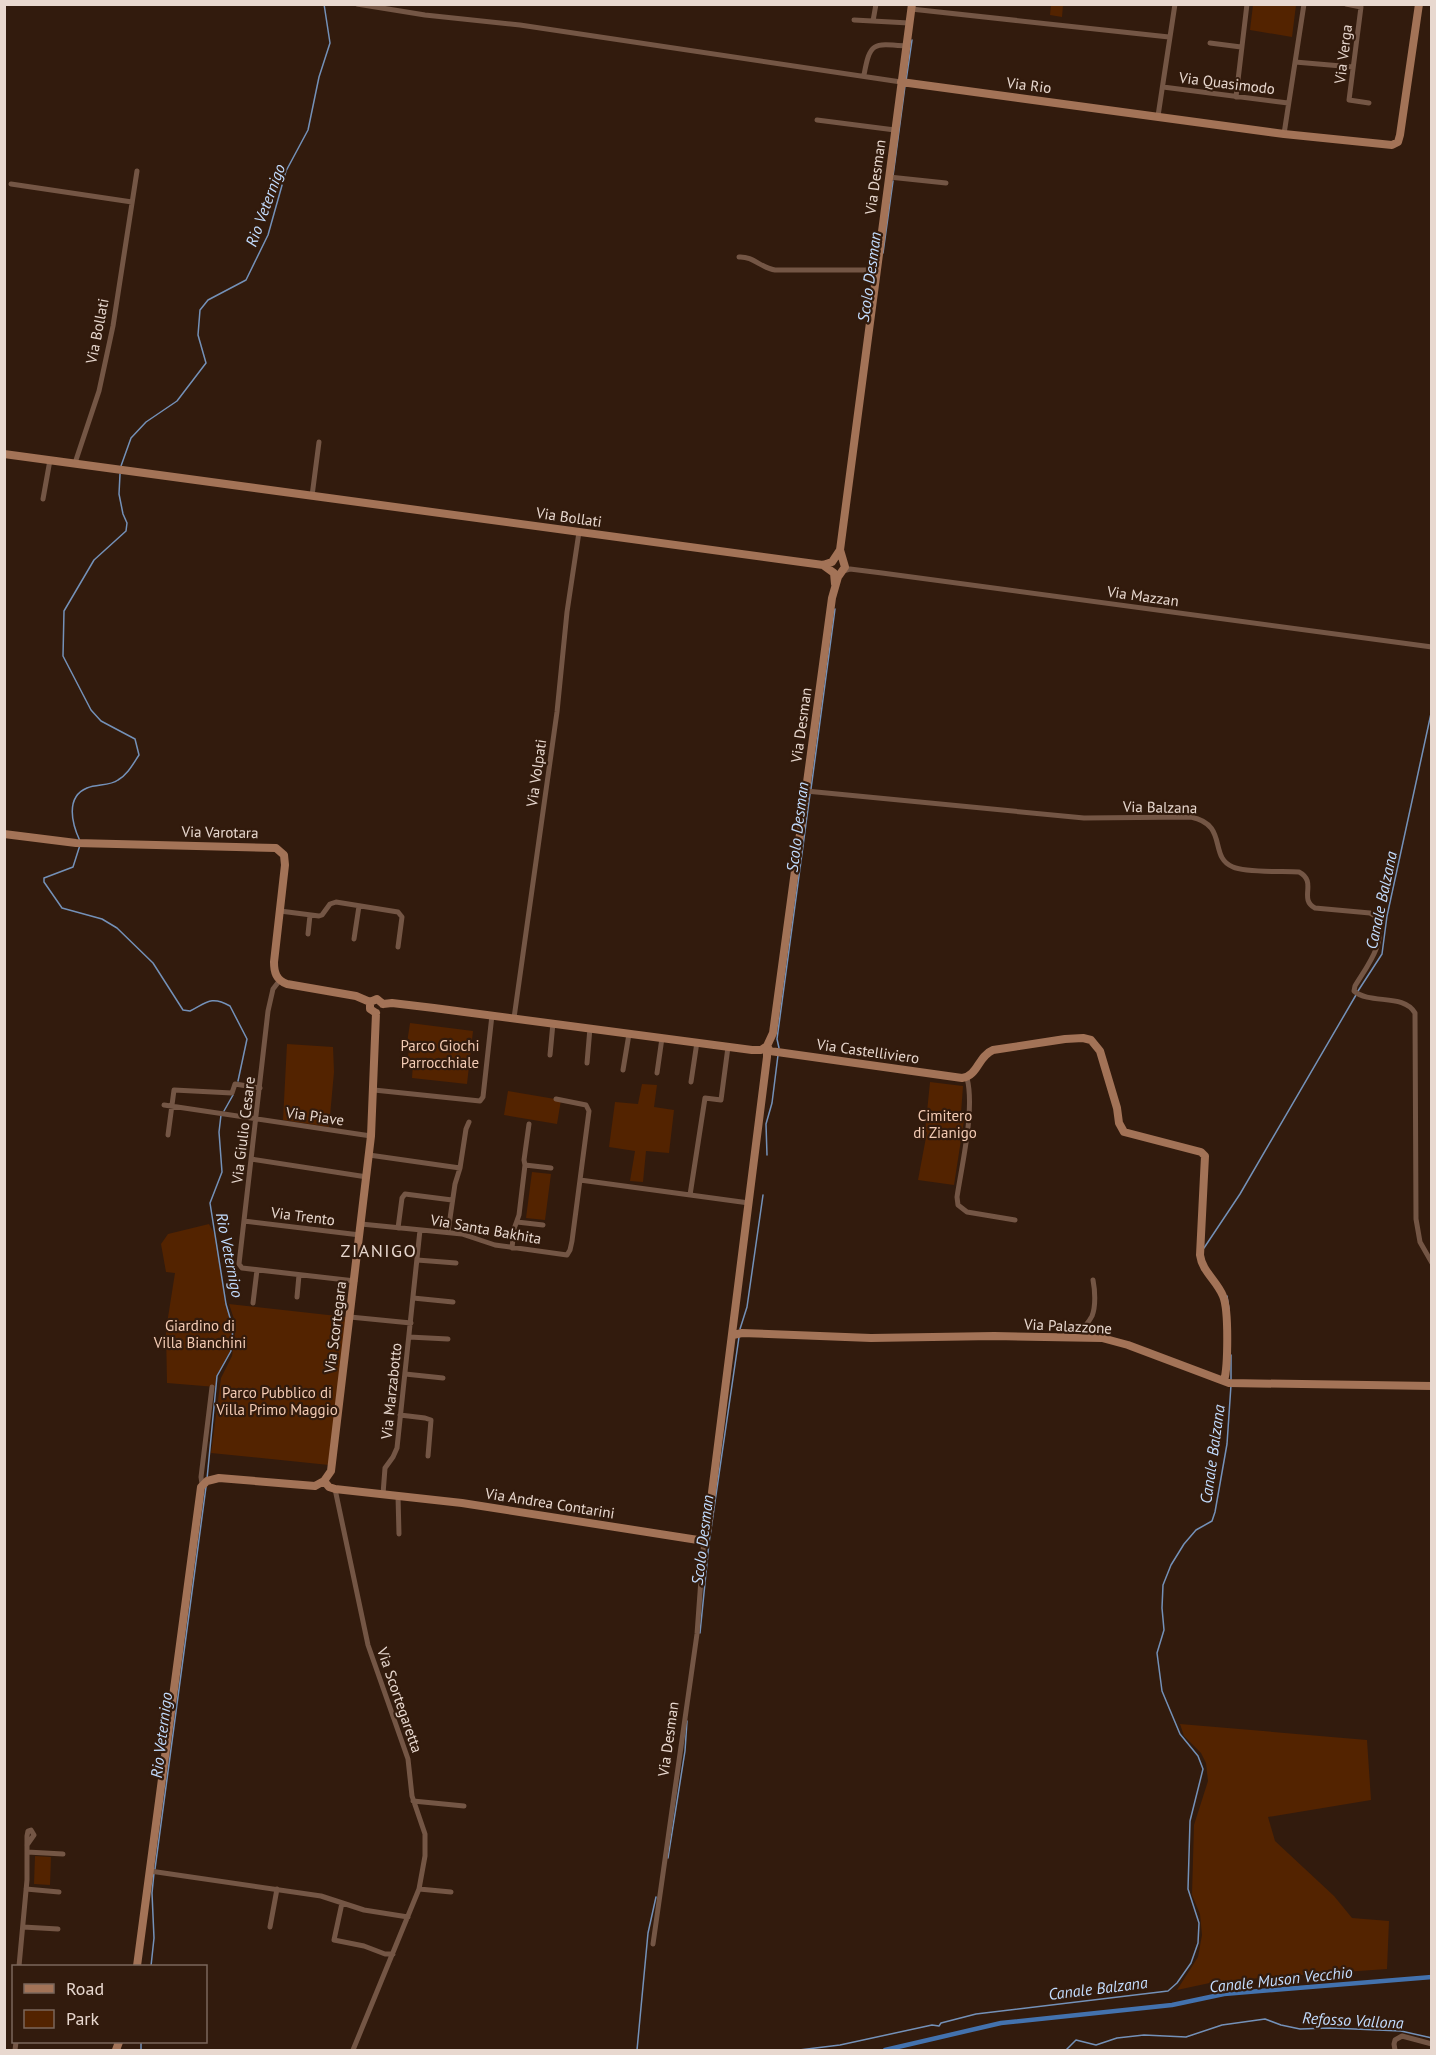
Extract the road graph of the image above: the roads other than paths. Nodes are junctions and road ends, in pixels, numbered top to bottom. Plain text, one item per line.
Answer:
1 (357, 4) edge
2 (876, 4) edge
3 (1175, 4) edge
4 (1247, 4) edge
5 (1304, 4) edge
6 (1346, 4) edge
7 (1419, 4) edge
8 (911, 7) edge
9 (854, 20) dead end
10 (873, 21) junction
11 (909, 23) junction
12 (1169, 37) junction
13 (1210, 43) dead end
14 (906, 46) junction
15 (1241, 47) junction
16 (1295, 62) junction
17 (1353, 67) junction
18 (864, 75) junction
19 (904, 82) junction
20 (1163, 87) junction
21 (1236, 97) junction
22 (1288, 103) junction
23 (1370, 103) dead end
24 (1158, 116) junction
25 (817, 120) dead end
26 (895, 130) junction
27 (1284, 134) junction
28 (137, 171) dead end
29 (892, 178) junction
30 (946, 183) dead end
31 (11, 184) dead end
32 (132, 202) junction
33 (739, 257) dead end
34 (876, 270) junction
35 (319, 442) dead end
36 (4, 454) edge
37 (50, 460) junction
38 (75, 463) junction
39 (312, 496) junction
40 (43, 499) dead end
41 (581, 532) junction
42 (839, 567) junction
43 (1431, 647) edge
44 (809, 791) junction
45 (4, 834) edge
46 (358, 906) junction
47 (280, 911) junction
48 (310, 915) junction
49 (308, 934) dead end
50 (354, 939) dead end
51 (398, 946) dead end
52 (280, 980) junction
53 (370, 1002) junction
54 (383, 1004) junction
55 (376, 1013) junction
56 (492, 1016) junction
57 (513, 1018) junction
58 (553, 1023) junction
59 (590, 1028) junction
60 (629, 1034) junction
61 (663, 1038) junction
62 (697, 1042) junction
63 (767, 1046) junction
64 (728, 1047) junction
65 (550, 1055) dead end
66 (586, 1063) dead end
67 (623, 1070) dead end
68 (657, 1073) dead end
69 (967, 1078) junction
70 (691, 1082) dead end
71 (260, 1088) junction
72 (374, 1090) junction
73 (556, 1099) dead end
74 (164, 1106) dead end
75 (172, 1106) junction
76 (255, 1119) junction
77 (469, 1122) dead end
78 (530, 1124) dead end
79 (168, 1135) dead end
80 (372, 1136) junction
81 (369, 1155) junction
82 (251, 1159) junction
83 (525, 1165) junction
84 (460, 1168) junction
85 (551, 1168) dead end
86 (367, 1177) junction
87 (580, 1180) junction
88 (690, 1196) junction
89 (452, 1200) junction
90 (749, 1203) junction
91 (1015, 1220) dead end
92 (244, 1221) junction
93 (517, 1222) junction
94 (361, 1224) junction
95 (543, 1225) dead end
96 (398, 1228) junction
97 (420, 1230) junction
98 (448, 1232) junction
99 (360, 1235) junction
100 (512, 1248) junction
101 (417, 1260) junction
102 (456, 1263) dead end
103 (1431, 1263) edge
104 (257, 1270) junction
105 (299, 1275) junction
106 (1093, 1280) dead end
107 (355, 1281) junction
108 (297, 1297) dead end
109 (413, 1298) junction
110 (453, 1302) dead end
111 (253, 1303) dead end
112 (350, 1317) junction
113 (411, 1323) junction
114 (737, 1334) junction
115 (409, 1336) junction
116 (1079, 1338) junction
117 (448, 1339) dead end
118 (405, 1374) junction
119 (443, 1378) dead end
120 (1229, 1382) junction
121 (1431, 1386) edge
122 (212, 1387) dead end
123 (400, 1415) junction
124 (428, 1456) dead end
125 (324, 1481) junction
126 (206, 1482) junction
127 (335, 1489) junction
128 (383, 1494) junction
129 (398, 1496) junction
130 (399, 1534) dead end
131 (701, 1539) junction
132 (413, 1801) junction
133 (464, 1806) dead end
134 (27, 1845) dead end
135 (27, 1852) junction
136 (63, 1854) dead end
137 (154, 1872) junction
138 (419, 1888) junction
139 (26, 1889) junction
140 (277, 1889) junction
141 (59, 1892) dead end
142 (451, 1892) dead end
143 (342, 1903) junction
144 (408, 1917) junction
145 (23, 1927) junction
146 (270, 1927) dead end
147 (58, 1929) dead end
148 (653, 1944) dead end
149 (393, 1954) junction
150 (19, 1965) edge
151 (137, 1965) edge
152 (1431, 2044) edge
153 (353, 2050) edge
154 (1395, 2050) edge

1 - 18 street, Via Rio
2 - 10 street
3 - 12 street
4 - 15 street
5 - 16 street
6 - 17 street, Via Verga
7 - 27 street, Via Rio
8 - 11 street, Via Desman
8 - 12 street
9 - 10 street
10 - 11 street
11 - 14 street, Via Desman
12 - 20 street
13 - 15 street
14 - 18 street
14 - 19 street, Via Desman
15 - 21 street
16 - 17 street
16 - 22 street
17 - 23 street, Via Verga
18 - 19 street, Via Rio
19 - 24 street, Via Rio
19 - 26 street, Via Desman
20 - 21 street, Via Quasimodo
20 - 24 street
21 - 22 street, Via Quasimodo
22 - 27 street
24 - 27 street, Via Rio
25 - 26 street, Via Desman
26 - 29 street, Via Desman
28 - 32 street, Via Bollati
29 - 30 street
29 - 34 street, Via Desman
31 - 32 street
32 - 38 street, Via Bollati
33 - 34 street
34 - 42 street, Via Desman
35 - 39 street
36 - 37 street, Via Bollati
37 - 38 street, Via Bollati
37 - 40 street
38 - 39 street, Via Bollati
39 - 41 street, Via Bollati
41 - 42 street, Via Bollati
41 - 57 street, Via Volpati
42 - 43 street, Via Mazzan
42 - 44 street, Via Desman
44 - 63 street, Via Desman
44 - 103 street, Via Balzana
45 - 47 street, Via Varotara
46 - 48 street
46 - 50 street
46 - 51 street
47 - 48 street
47 - 52 street, Via Varotara
48 - 49 street
52 - 53 street
52 - 71 street, Via Giulio Cesare
53 - 54 street
53 - 55 street
54 - 55 street
54 - 56 street
55 - 72 street, Via Scortegara
56 - 57 street
56 - 72 street
57 - 58 street
58 - 59 street
58 - 65 street
59 - 60 street
59 - 66 street
60 - 61 street
60 - 67 street
61 - 62 street
61 - 68 street
62 - 64 street
62 - 70 street
63 - 64 street
63 - 69 street, Via Castelliviero
63 - 90 street, Via Desman
64 - 88 street
69 - 91 street
69 - 120 street
71 - 75 street
71 - 76 street, Via Giulio Cesare
72 - 80 street, Via Scortegara
73 - 87 street, Via Santa Bakhita
74 - 75 street, Via Piave
75 - 76 street, Via Piave
75 - 79 street
76 - 80 street, Via Piave
76 - 82 street, Via Giulio Cesare
77 - 84 street
78 - 83 street
80 - 81 street, Via Scortegara
81 - 84 street
81 - 86 street, Via Scortegara
82 - 86 street
82 - 92 street, Via Giulio Cesare
83 - 85 street
83 - 93 street
84 - 89 street
86 - 94 street, Via Scortegara
87 - 88 street
87 - 100 street, Via Santa Bakhita
88 - 90 street
89 - 96 street
89 - 98 street
90 - 114 street, Via Desman
92 - 99 street, Via Trento
92 - 104 street, Via Giulio Cesare
93 - 95 street
93 - 100 street
94 - 96 street, Via Santa Bakhita
94 - 99 street, Via Scortegara
96 - 97 street, Via Santa Bakhita
97 - 98 street, Via Santa Bakhita
97 - 101 street, Via Marzabotto
98 - 100 street, Via Santa Bakhita
99 - 107 street, Via Scortegara
101 - 102 street
101 - 109 street, Via Marzabotto
104 - 105 street
104 - 111 street
105 - 107 street
105 - 108 street
106 - 116 street
107 - 112 street, Via Scortegara
109 - 110 street
109 - 113 street, Via Marzabotto
112 - 113 street, Via Marzabotto
112 - 125 street, Via Scortegara
113 - 115 street, Via Marzabotto
114 - 116 street, Via Palazzone
114 - 131 street, Via Desman
115 - 117 street
115 - 118 street, Via Marzabotto
116 - 120 street, Via Palazzone
118 - 119 street
118 - 123 street, Via Marzabotto
120 - 121 street, Via Palazzone
122 - 126 street
123 - 124 street
123 - 128 street, Via Marzabotto
125 - 126 street
125 - 127 street
126 - 137 street
127 - 128 street, Via Andrea Contarini
127 - 132 street, Via Scortegaretta
128 - 129 street, Via Andrea Contarini
129 - 130 street
129 - 131 street, Via Andrea Contarini
131 - 148 street, Via Desman
132 - 133 street
132 - 138 street, Via Scortegaretta
134 - 135 street
135 - 136 street
135 - 139 street
137 - 140 street
137 - 151 street
138 - 142 street
138 - 144 street, Via Scortegaretta
139 - 141 street
139 - 145 street
140 - 143 street
140 - 146 street
143 - 144 street
143 - 149 street
144 - 149 street, Via Scortegaretta
145 - 147 street
145 - 150 street
149 - 153 street, Via Scortegaretta
152 - 154 street

